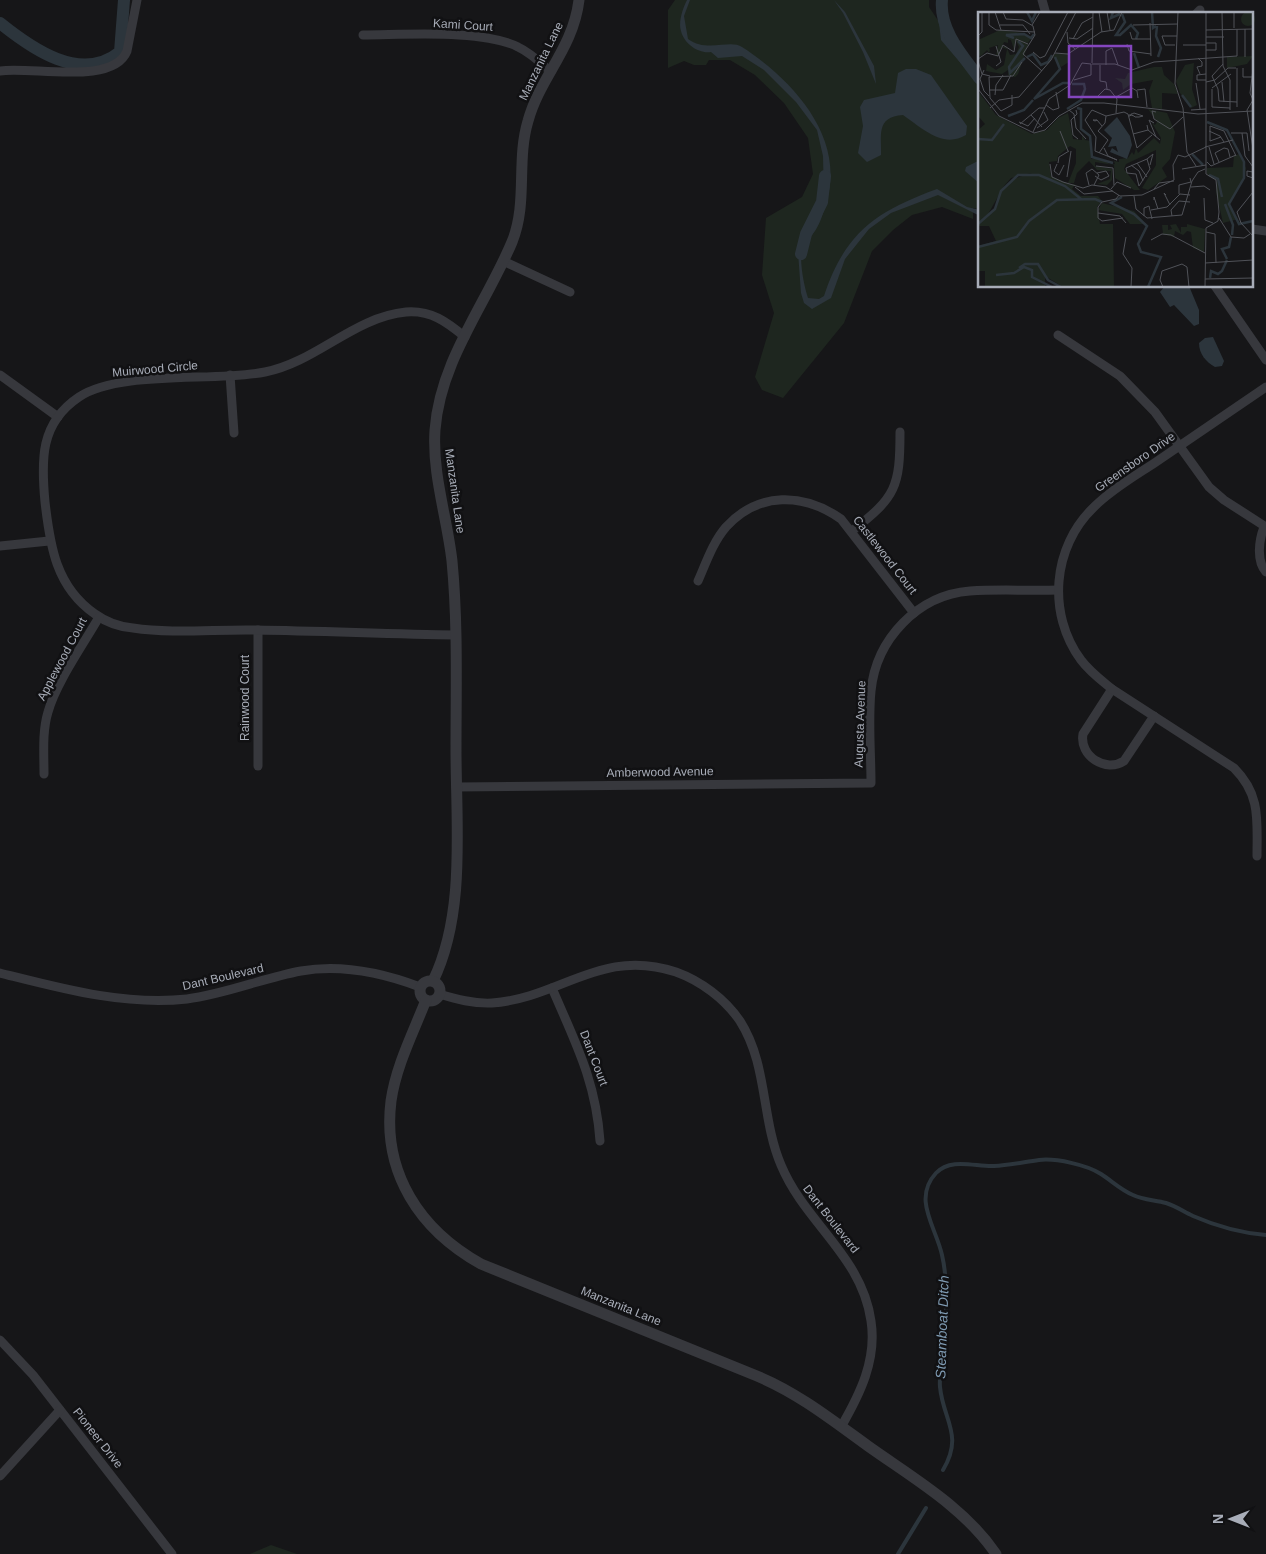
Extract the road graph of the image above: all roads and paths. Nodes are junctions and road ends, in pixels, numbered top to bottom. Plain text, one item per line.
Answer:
1 (137, 0) edge
2 (580, 0) edge
3 (363, 35) dead end
4 (0, 71) edge
5 (551, 72) junction
6 (503, 261) junction
7 (1216, 288) edge
8 (570, 292) dead end
9 (1058, 335) dead end
10 (465, 337) junction
11 (1266, 360) edge
12 (0, 375) edge
13 (230, 375) junction
14 (1266, 387) edge
15 (58, 417) junction
16 (900, 432) dead end
17 (234, 433) dead end
18 (1179, 446) junction
19 (1265, 527) edge
20 (852, 531) junction
21 (49, 541) junction
22 (0, 546) edge
23 (1266, 572) edge
24 (698, 581) dead end
25 (1058, 590) junction
26 (914, 613) junction
27 (99, 617) junction
28 (258, 630) junction
29 (456, 635) junction
30 (1112, 689) junction
31 (1154, 716) junction
32 (258, 766) dead end
33 (44, 774) dead end
34 (865, 783) joint
35 (456, 787) junction
36 (1257, 856) dead end
37 (0, 973) edge
38 (433, 981) junction
39 (420, 987) junction
40 (552, 988) junction
41 (439, 994) junction
42 (426, 1000) junction
43 (600, 1141) dead end
44 (0, 1340) edge
45 (60, 1410) junction
46 (841, 1427) junction
47 (0, 1476) edge
48 (172, 1554) edge
49 (996, 1554) edge

1 - 4 street
2 - 5 street, Manzanita Lane
3 - 5 street, Kami Court
5 - 6 street, Manzanita Lane
6 - 8 street
6 - 10 street, Manzanita Lane
7 - 11 street
9 - 18 street
10 - 13 street, Muirwood Circle
10 - 29 street, Manzanita Lane
12 - 15 street
13 - 15 street, Muirwood Circle
13 - 17 street
14 - 18 street, Greensboro Drive
15 - 21 street, Muirwood Circle
16 - 20 street
18 - 19 street
18 - 25 street, Greensboro Drive
19 - 23 street
20 - 24 street, Castlewood Court
20 - 26 street, Castlewood Court
21 - 22 street
21 - 27 street, Muirwood Circle
25 - 26 street, Augusta Avenue
25 - 30 street, Greensboro Drive
26 - 34 street, Augusta Avenue
27 - 28 street, Muirwood Circle
27 - 33 street, Applewood Court
28 - 29 street, Muirwood Circle
28 - 32 street, Rainwood Court
29 - 35 street, Manzanita Lane
30 - 31 street, Greensboro Drive
30 - 31 street
31 - 36 street, Greensboro Drive
34 - 35 street, Amberwood Avenue
35 - 38 street, Manzanita Lane
37 - 39 street, Dant Boulevard
38 - 39 street
38 - 41 street
39 - 42 street
40 - 41 street, Dant Boulevard
40 - 43 street, Dant Court
40 - 46 street, Dant Boulevard
41 - 42 street
42 - 46 street, Manzanita Lane
44 - 45 street, Pioneer Drive
45 - 47 street
45 - 48 street, Pioneer Drive
46 - 49 street, Manzanita Lane

